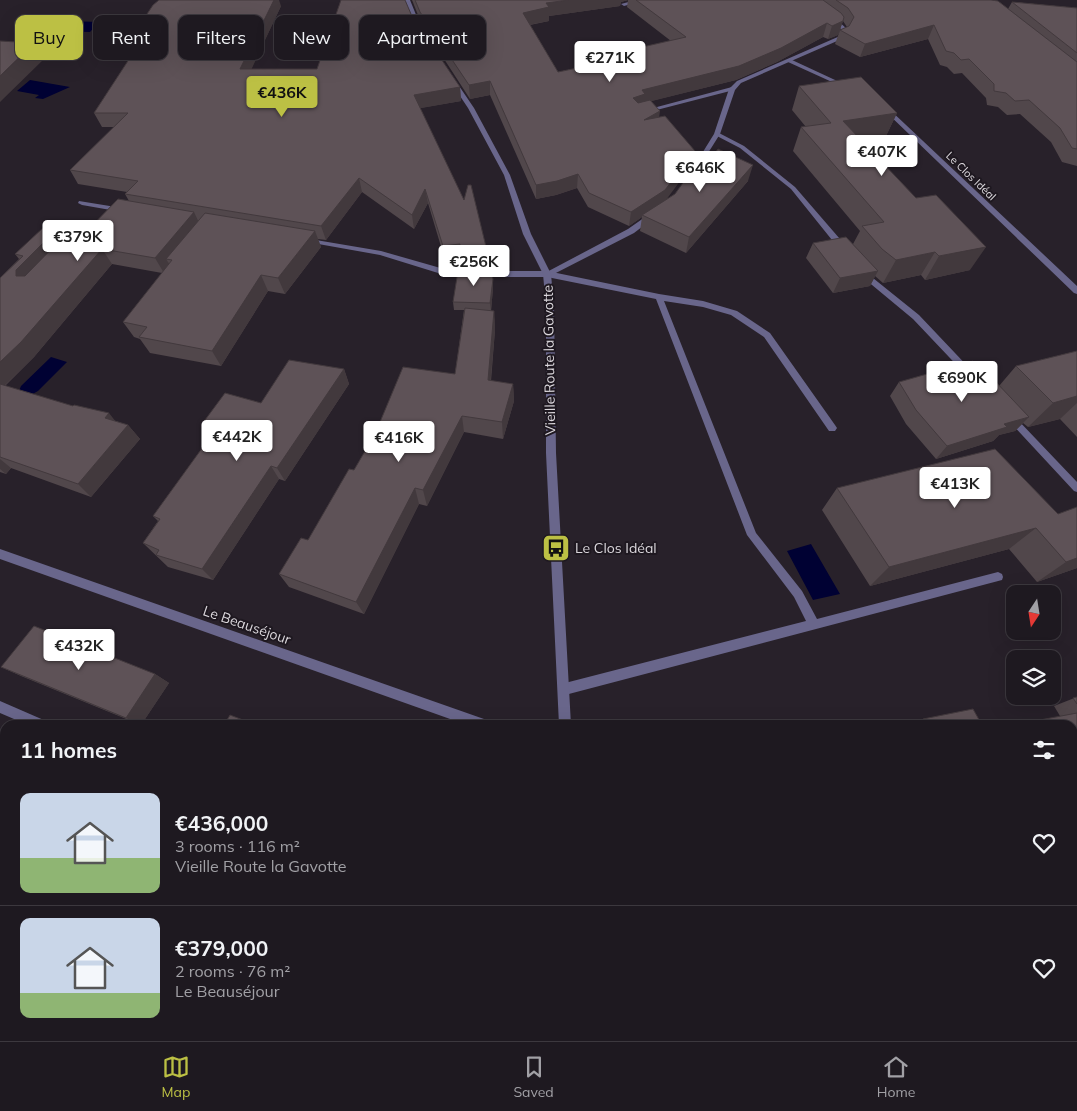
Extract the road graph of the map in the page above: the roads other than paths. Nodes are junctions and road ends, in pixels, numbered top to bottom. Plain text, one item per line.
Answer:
1 (407, 0) edge
2 (643, 0) edge
3 (624, 4) dead end
4 (824, 12) edge
5 (414, 15) edge
6 (790, 61) junction
7 (450, 75) edge
8 (732, 89) junction
9 (854, 90) edge
10 (878, 103) edge
11 (636, 113) edge
12 (717, 134) junction
13 (690, 176) edge
14 (82, 203) dead end
15 (109, 208) junction
16 (128, 211) edge
17 (660, 212) edge
18 (103, 215) edge
19 (296, 238) edge
20 (847, 254) edge
21 (860, 268) edge
22 (547, 274) junction
23 (1077, 291) edge
24 (659, 297) junction
25 (977, 381) edge
26 (1003, 410) edge
27 (832, 428) dead end
28 (1077, 488) edge
29 (0, 554) edge
30 (998, 577) dead end
31 (814, 625) junction
32 (565, 689) junction
33 (0, 707) edge
34 (30, 720) edge
35 (470, 720) edge
36 (565, 720) edge

1 - 5 street
2 - 3 street
4 - 6 street
6 - 8 street
6 - 9 street
7 - 22 street, Vieille Route la Gavotte
8 - 11 street
8 - 12 street
10 - 23 street, Le Clos Idéal
12 - 13 street
12 - 20 street
14 - 15 street
15 - 16 street
15 - 18 street
17 - 22 street
19 - 22 street
21 - 25 street
22 - 24 street
22 - 32 street, Vieille Route la Gavotte
24 - 27 street
24 - 31 street
26 - 28 street
29 - 35 street, Le Beauséjour
30 - 31 street
31 - 32 street
32 - 36 street, Vieille Route la Gavotte
33 - 34 street

